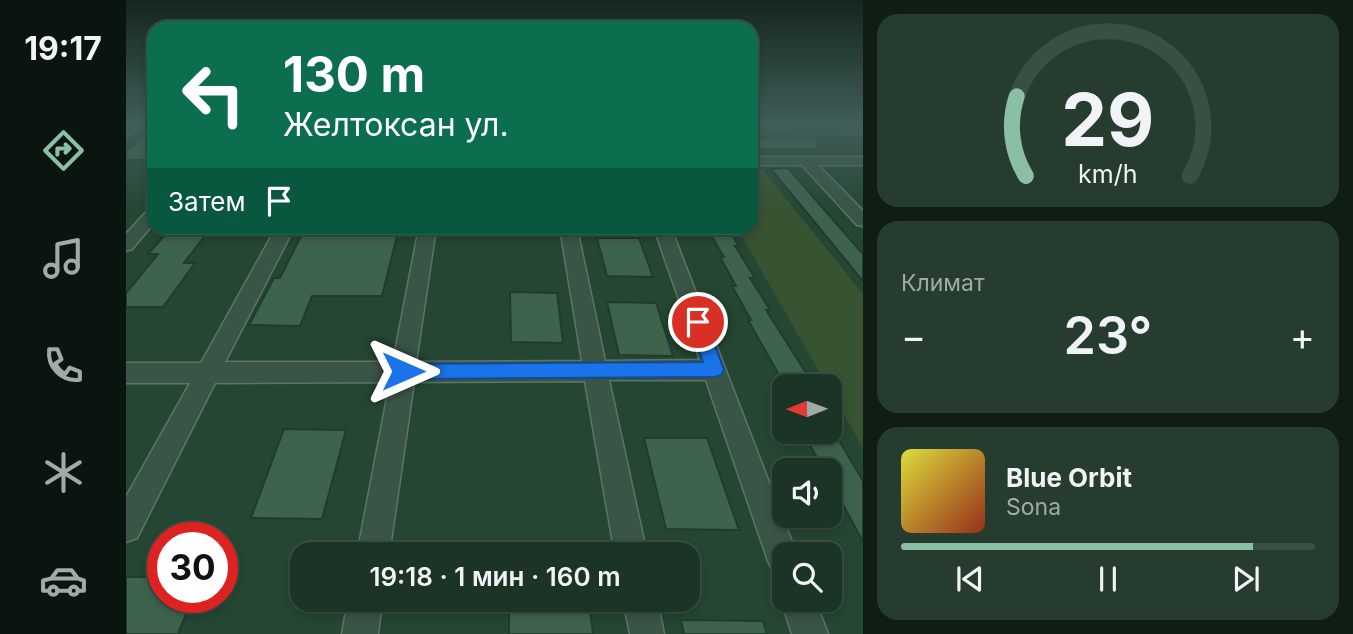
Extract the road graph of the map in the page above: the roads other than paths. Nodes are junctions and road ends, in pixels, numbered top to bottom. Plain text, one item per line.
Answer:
1 (758, 161) edge
2 (806, 161) junction
3 (863, 161) edge
4 (147, 221) edge
5 (863, 221) edge
6 (281, 235) edge
7 (426, 235) edge
8 (569, 235) edge
9 (666, 235) edge
10 (126, 245) edge
11 (596, 370) junction
12 (715, 370) junction
13 (403, 371) junction
14 (208, 372) junction
15 (126, 373) edge
16 (126, 527) edge
17 (375, 542) edge
18 (629, 542) edge
19 (777, 542) edge
20 (363, 612) edge
21 (642, 612) edge
22 (802, 612) edge
23 (360, 634) edge
24 (647, 634) edge
25 (810, 634) edge

1 - 2 street
2 - 3 street
2 - 5 street
4 - 10 street
6 - 14 street
7 - 13 street
8 - 11 street
9 - 12 street
11 - 12 street
11 - 13 street
11 - 18 street
12 - 19 street
13 - 14 street
13 - 17 street
14 - 15 street
14 - 16 street
20 - 23 street
21 - 24 street
22 - 25 street

